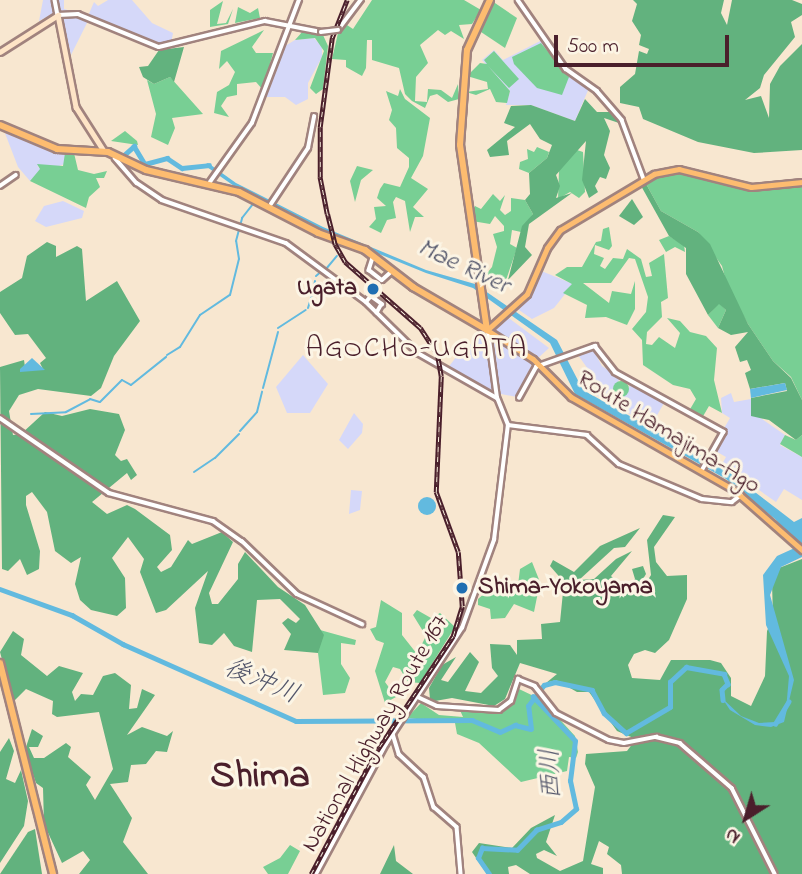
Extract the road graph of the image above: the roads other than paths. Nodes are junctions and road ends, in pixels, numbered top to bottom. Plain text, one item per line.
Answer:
1 (55, 0) edge
2 (299, 0) edge
3 (360, 0) edge
4 (490, 0) edge
5 (518, 0) edge
6 (58, 15) junction
7 (289, 23) junction
8 (0, 52) edge
9 (314, 117) dead end
10 (0, 125) edge
11 (108, 152) junction
12 (16, 175) dead end
13 (644, 179) junction
14 (210, 182) junction
15 (802, 182) edge
16 (0, 186) edge
17 (273, 202) dead end
18 (373, 255) junction
19 (392, 271) junction
20 (366, 302) junction
21 (377, 313) junction
22 (487, 330) junction
23 (540, 365) junction
24 (497, 398) junction
25 (519, 398) dead end
26 (0, 418) edge
27 (508, 425) junction
28 (703, 470) junction
29 (741, 495) junction
30 (802, 550) edge
31 (362, 624) dead end
32 (0, 663) edge
33 (418, 697) junction
34 (393, 734) junction
35 (52, 874) edge
36 (316, 874) edge
37 (461, 874) edge
38 (775, 874) edge

1 - 6 street
2 - 7 street
3 - 7 street, bridge
4 - 22 highway, National Highway Route 167
5 - 13 street
6 - 7 street
6 - 8 main road
6 - 11 main road
7 - 14 street
9 - 17 street
10 - 11 highway
11 - 14 highway
11 - 20 street
12 - 16 street
13 - 15 main road
13 - 22 main road
14 - 18 highway
18 - 19 highway
18 - 19 street
19 - 22 highway
20 - 21 street
20 - 21 street
21 - 24 street
22 - 23 main road, Route Hamajima-Ago
22 - 24 street, National Highway Route 167
23 - 25 street
23 - 28 main road, Route Hamajima-Ago
23 - 28 street
24 - 27 street, National Highway Route 167
26 - 31 street
27 - 29 street
27 - 33 street, National Highway Route 167
28 - 29 main road, Route Hamajima-Ago
29 - 30 main road, Route Hamajima-Ago
32 - 35 highway
33 - 34 street, National Highway Route 167
33 - 38 street
34 - 36 street, National Highway Route 167
34 - 37 street

